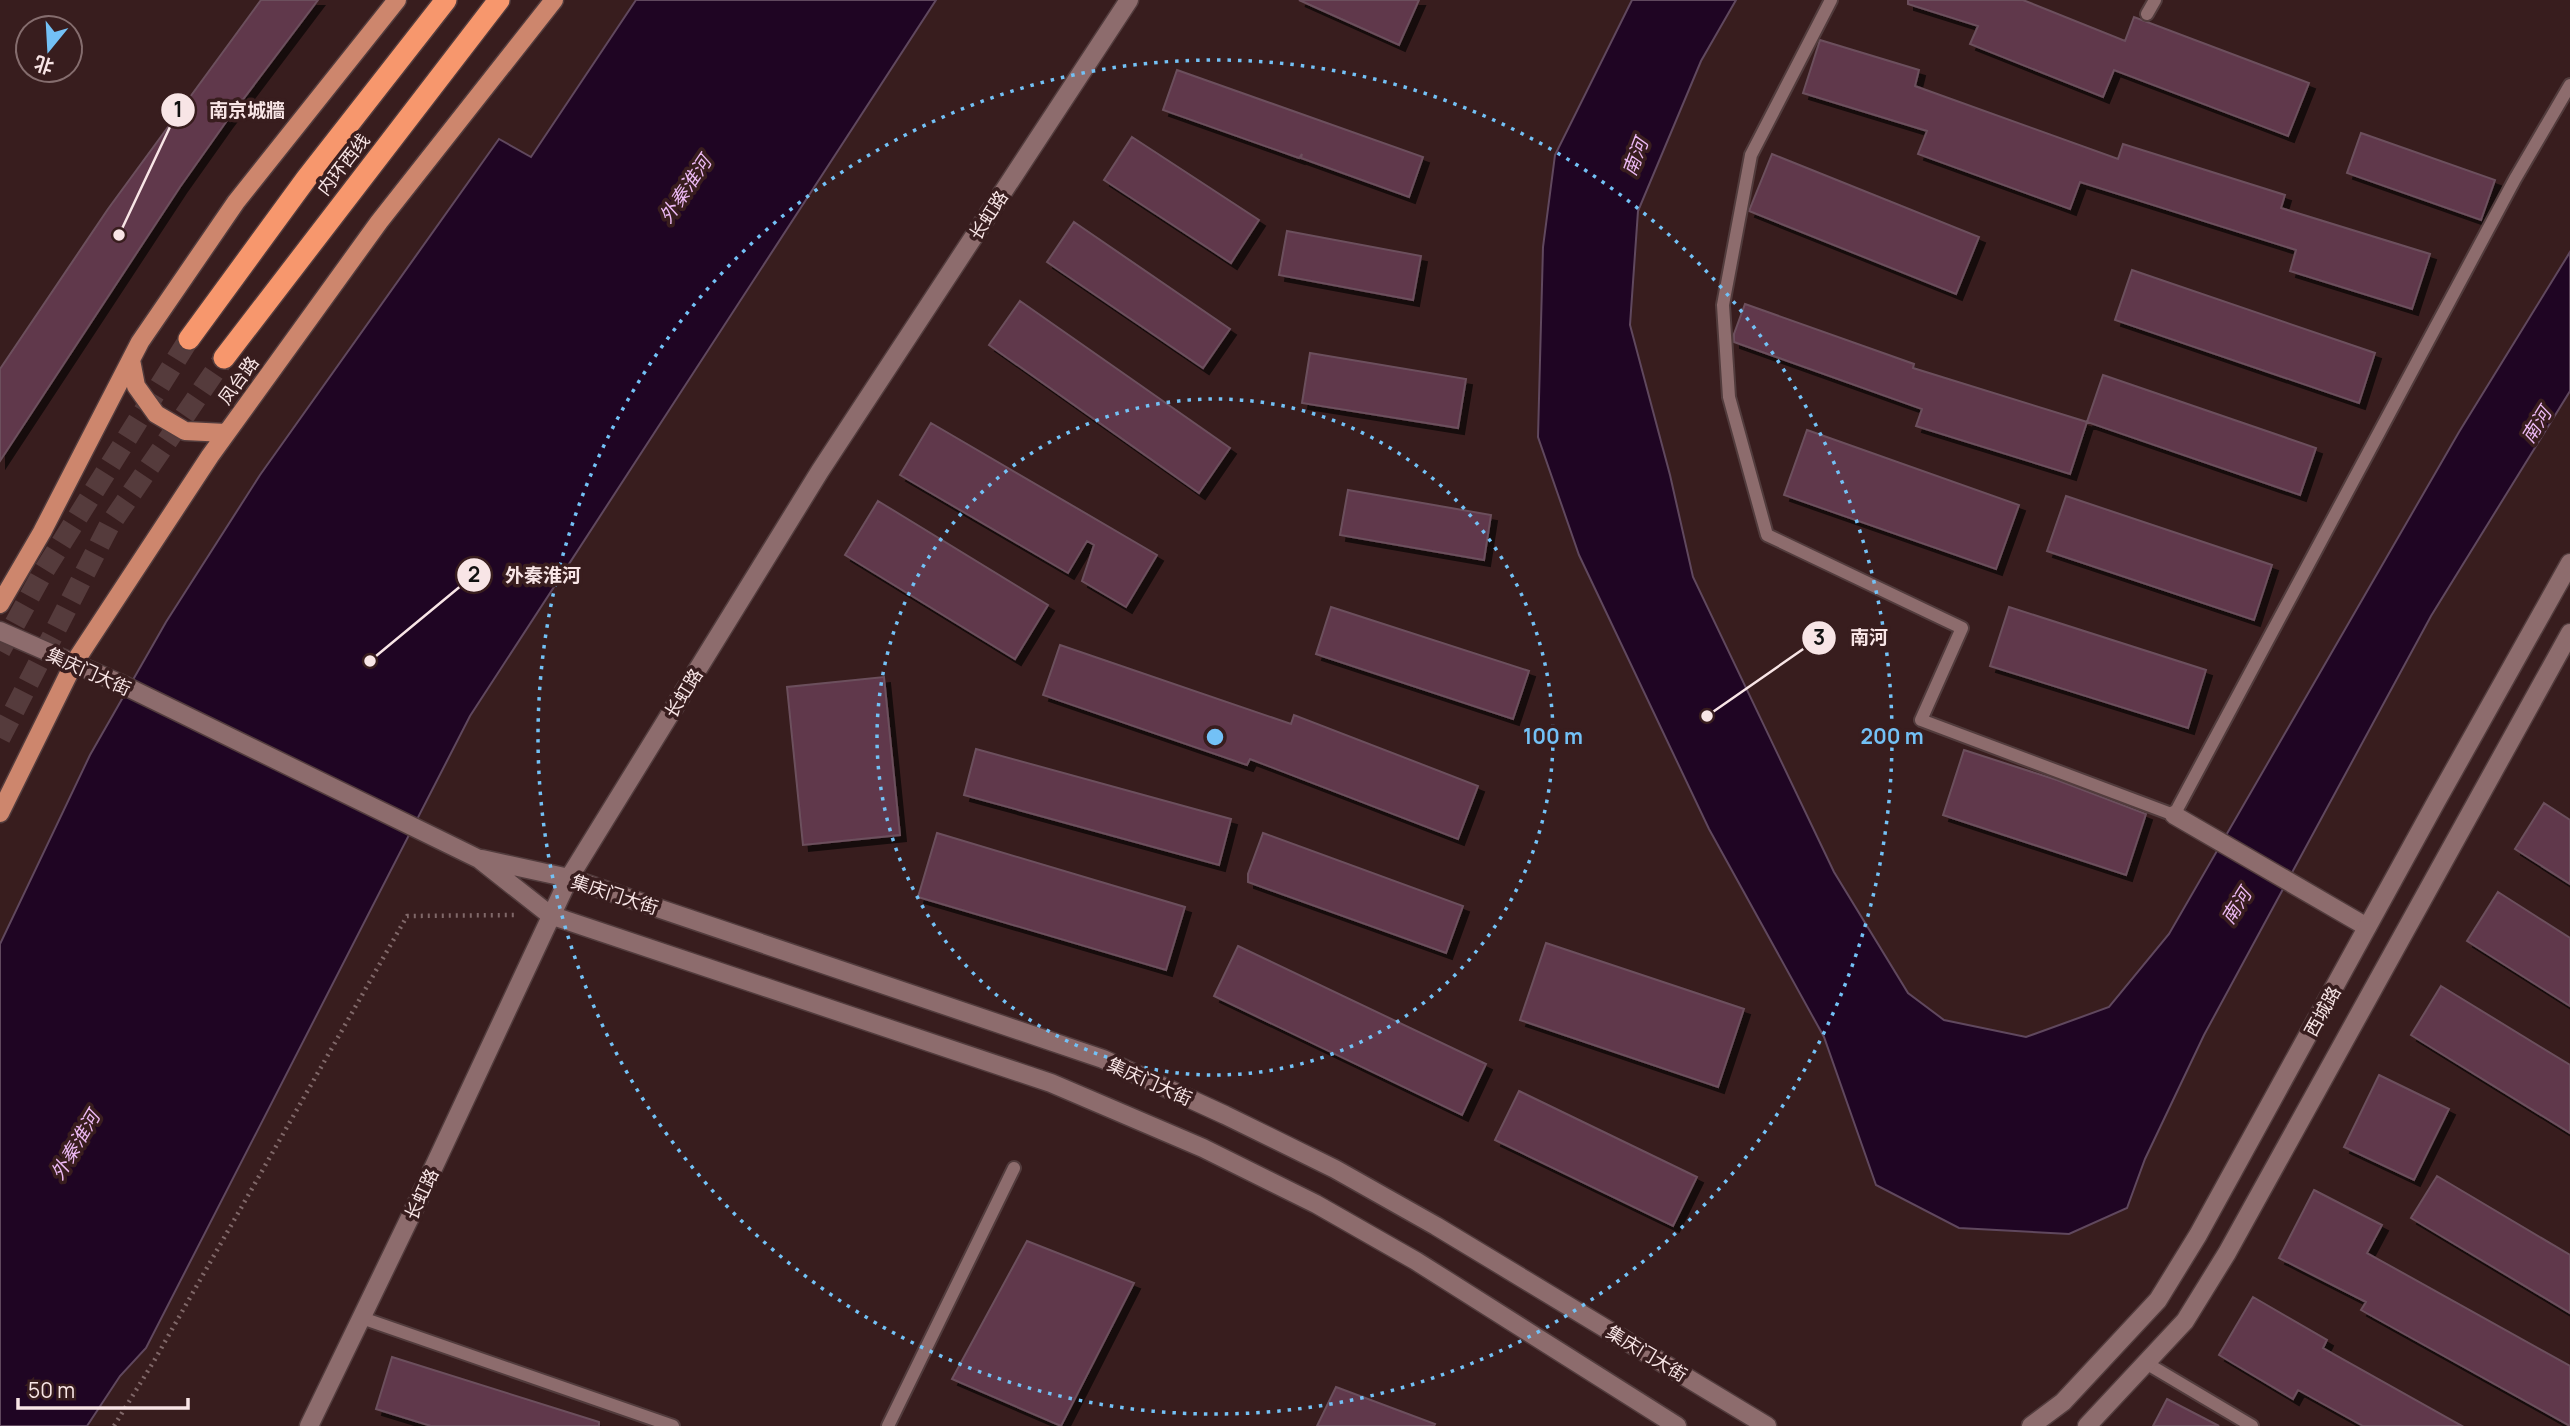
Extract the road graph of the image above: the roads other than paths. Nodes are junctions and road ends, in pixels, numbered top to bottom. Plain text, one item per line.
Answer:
1 (397, 0) edge
2 (446, 0) edge
3 (499, 0) edge
4 (554, 0) edge
5 (1129, 0) edge
6 (1831, 0) edge
7 (2155, 0) edge
8 (2147, 15) dead end
9 (2570, 85) edge
10 (189, 340) tunnel mouth
11 (224, 358) tunnel mouth
12 (131, 360) junction
13 (226, 433) junction
14 (2570, 563) edge
15 (0, 604) edge
16 (0, 631) edge
17 (2570, 633) edge
18 (74, 663) junction
19 (0, 813) edge
20 (2174, 815) junction
21 (479, 859) junction
22 (569, 878) junction
23 (550, 915) junction
24 (2367, 927) junction
25 (1014, 1168) dead end
26 (362, 1318) junction
27 (2146, 1363) junction
28 (310, 1426) edge
29 (673, 1426) edge
30 (888, 1426) edge
31 (1677, 1426) edge
32 (1767, 1426) edge
33 (2031, 1426) edge
34 (2087, 1426) edge
35 (2252, 1426) edge

1 - 12 main road
2 - 10 highway, 内环西线
3 - 11 highway, 内环西线
4 - 13 main road, 凤台路
5 - 22 main road, 长虹路
6 - 20 lane
7 - 8 lane
9 - 20 lane
12 - 13 main road
12 - 15 main road
13 - 18 main road, 凤台路
14 - 24 main road, 西城路
16 - 18 main road, 集庆门大街
17 - 27 main road, 西城路
18 - 19 main road, 凤台路
18 - 21 main road, 集庆门大街
20 - 24 main road
21 - 22 main road, 集庆门大街
21 - 23 main road, 集庆门大街
22 - 23 main road, 长虹路
22 - 32 main road, 集庆门大街
23 - 26 main road, 长虹路
23 - 31 main road, 集庆门大街
24 - 33 main road, 西城路
25 - 30 lane
26 - 28 main road, 长虹路
26 - 29 lane
27 - 34 main road, 西城路
27 - 35 lane

